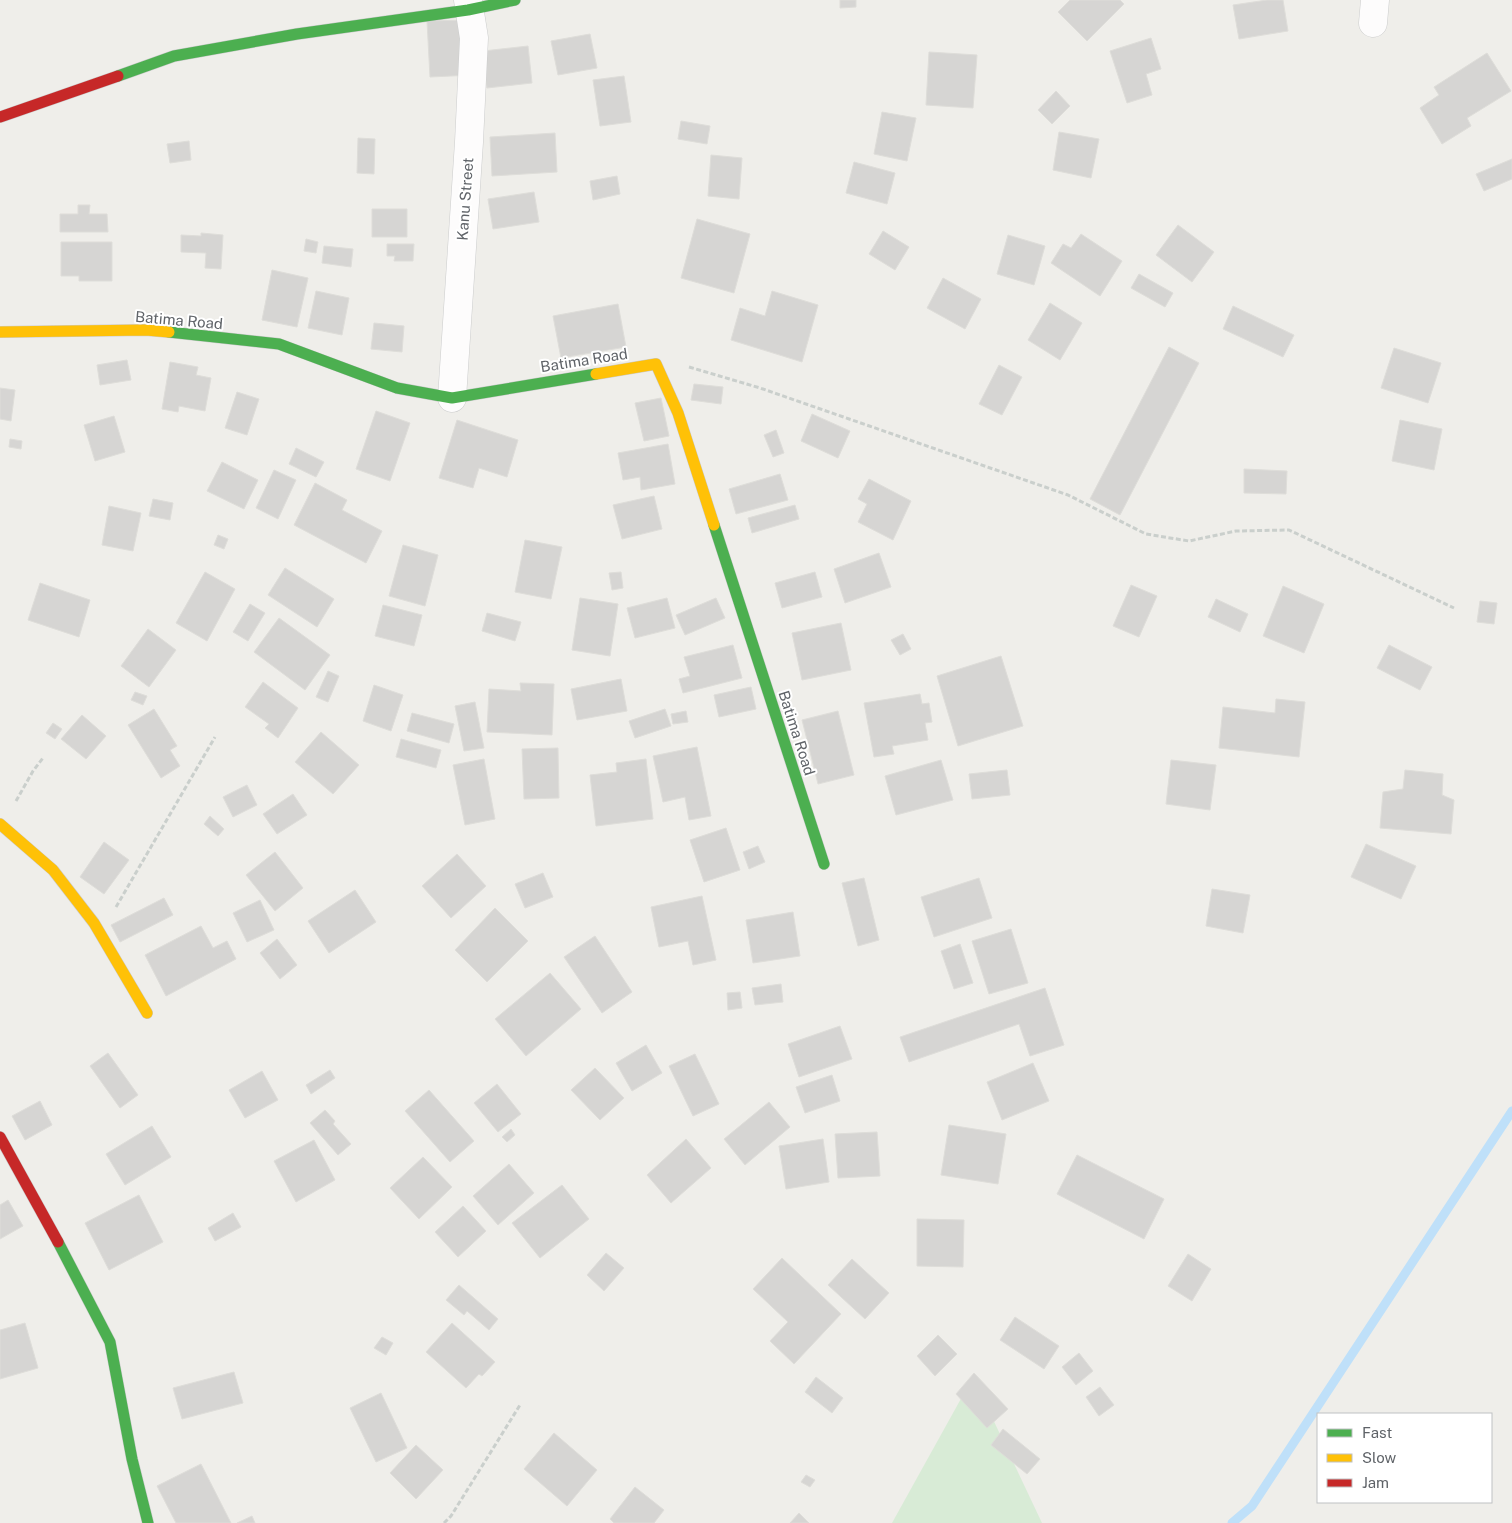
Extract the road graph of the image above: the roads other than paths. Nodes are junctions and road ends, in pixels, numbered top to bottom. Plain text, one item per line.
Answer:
1 (515, 0) edge
2 (468, 5) edge
3 (0, 117) edge
4 (0, 332) edge
5 (452, 398) junction
6 (1, 825) edge
7 (824, 864) dead end
8 (147, 1013) dead end
9 (0, 1137) edge
10 (148, 1523) edge

1 - 2 street
2 - 3 street
2 - 5 street, Kanu Street
4 - 5 street, Batima Road
5 - 7 street, Batima Road
6 - 8 street
9 - 10 street

